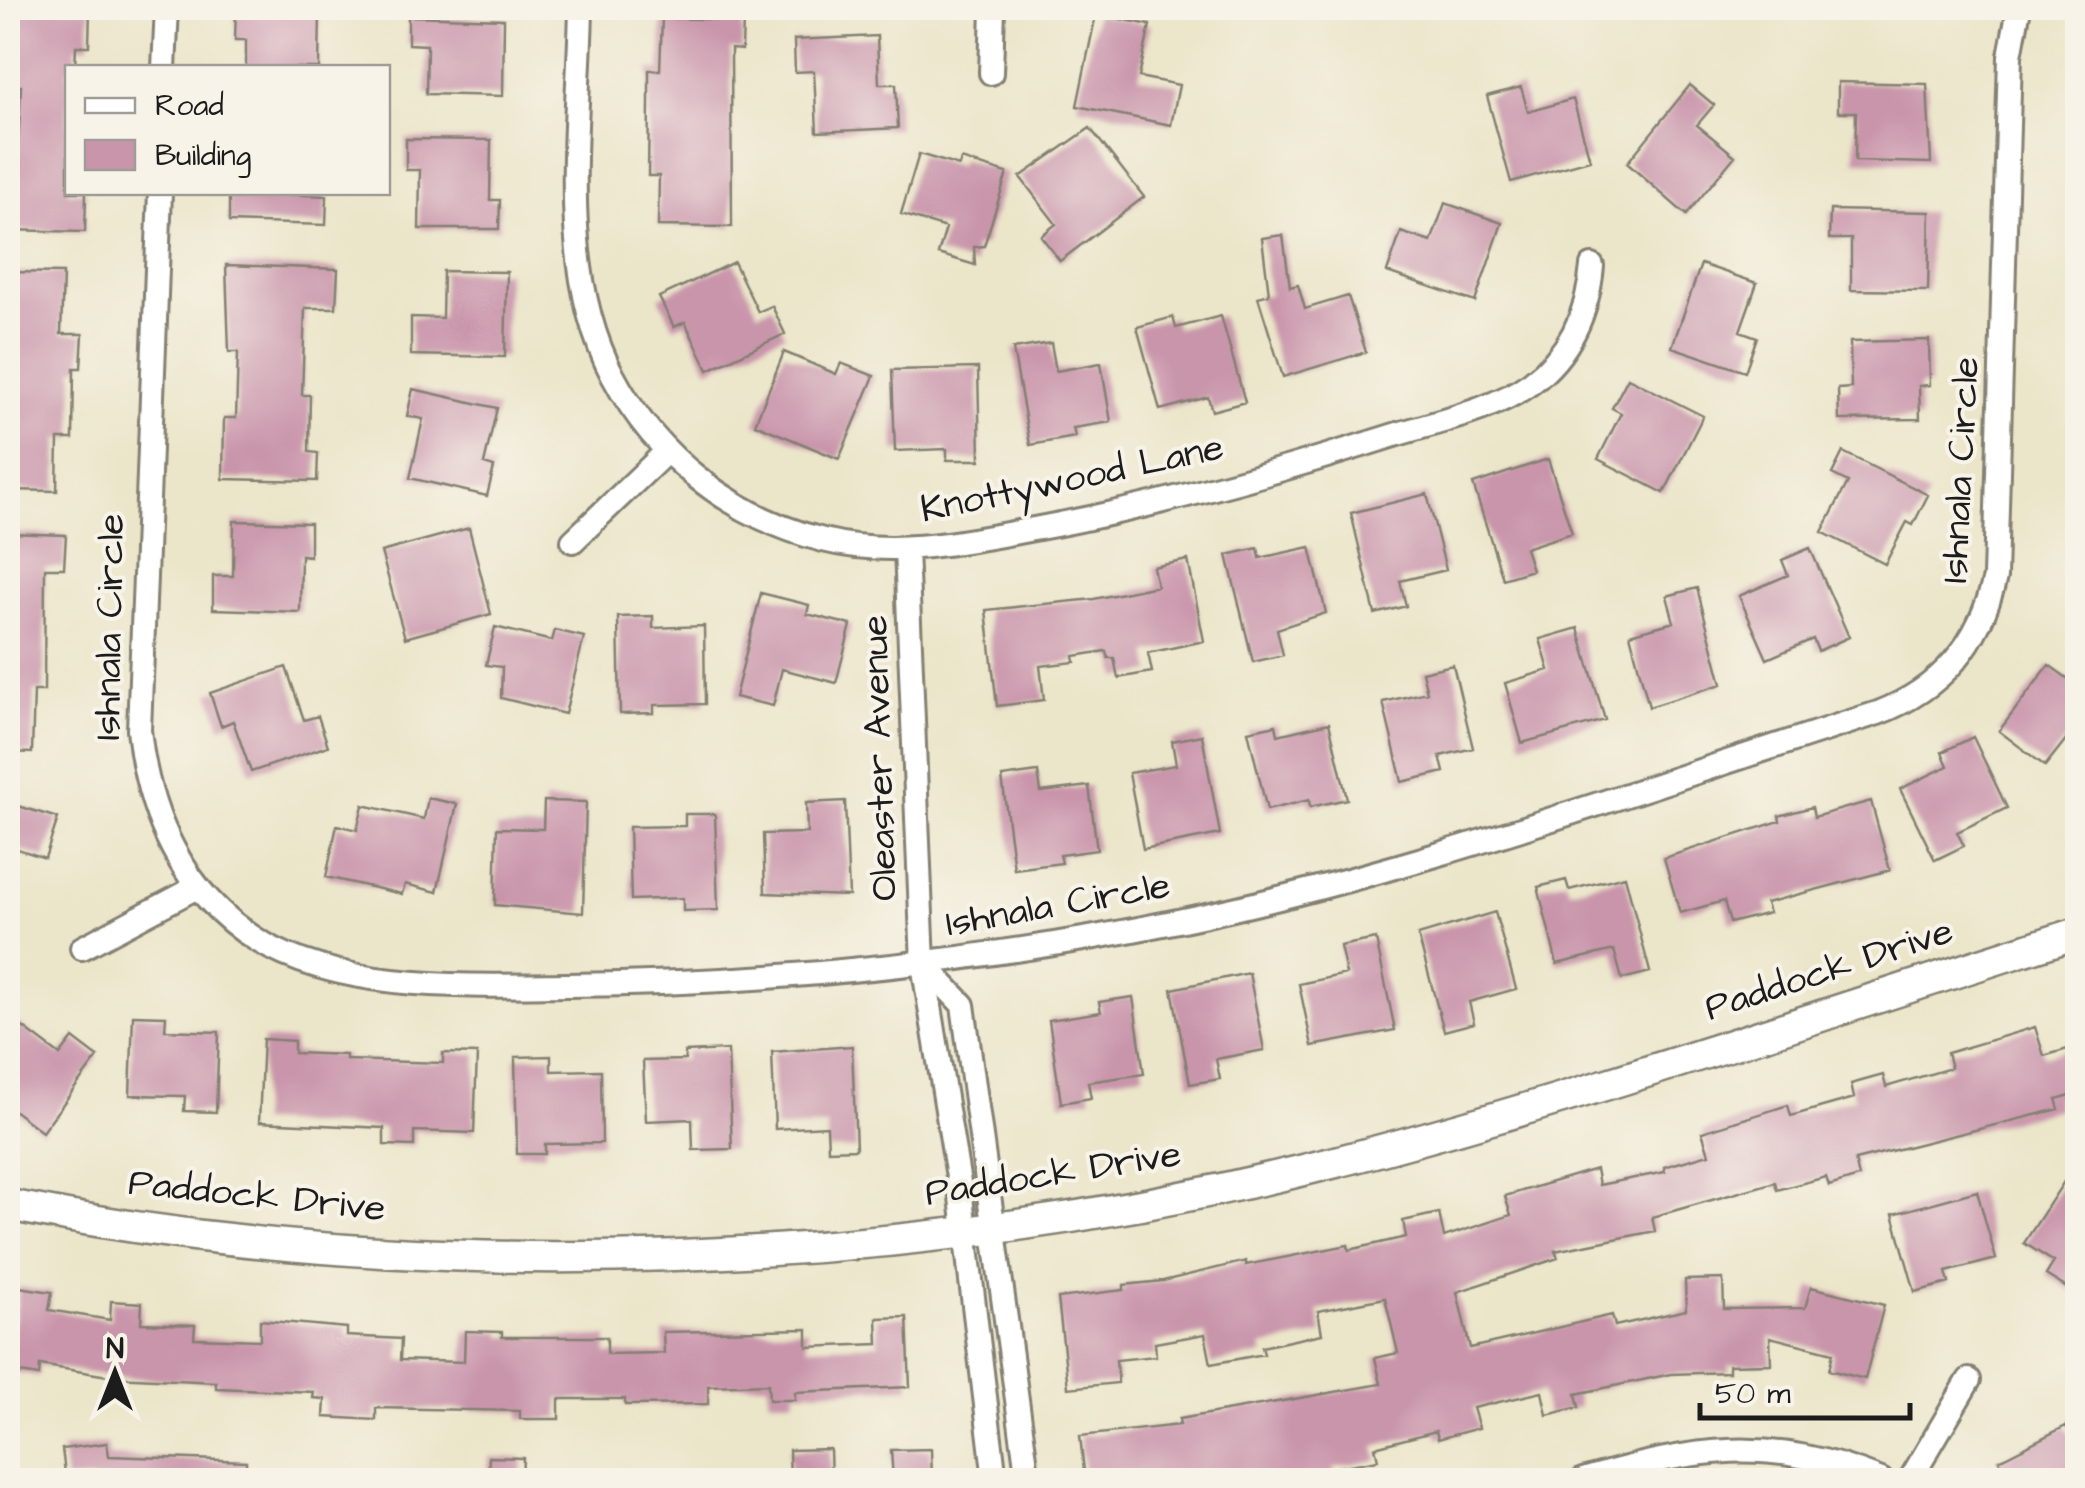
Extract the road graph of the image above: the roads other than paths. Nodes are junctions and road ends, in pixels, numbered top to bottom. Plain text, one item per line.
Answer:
1 (166, 8) edge
2 (582, 8) edge
3 (993, 8) edge
4 (2019, 8) edge
5 (164, 65) edge
6 (992, 73) dead end
7 (160, 195) edge
8 (1592, 266) dead end
9 (667, 451) junction
10 (574, 542) dead end
11 (906, 549) junction
12 (198, 886) junction
13 (2078, 933) edge
14 (82, 948) dead end
15 (924, 964) junction
16 (8, 1205) edge
17 (994, 1226) junction
18 (962, 1230) junction
19 (1969, 1380) dead end
20 (995, 1480) edge
21 (1028, 1480) edge
22 (1583, 1480) edge
23 (1881, 1480) edge
24 (1910, 1480) edge

1 - 5 street
2 - 9 street, Knottywood Lane
3 - 6 street
4 - 15 street, Ishnala Circle
7 - 12 street, Ishnala Circle
8 - 11 street, Knottywood Lane
9 - 10 street
9 - 11 street, Knottywood Lane
11 - 15 street, Oleaster Avenue
12 - 14 street
12 - 15 street, Ishnala Circle
13 - 17 street, Paddock Drive
15 - 17 street
15 - 18 street, Oleaster Avenue
16 - 18 street, Paddock Drive
17 - 18 street, Paddock Drive
17 - 21 street
18 - 20 street, Oleaster Avenue
19 - 24 street
22 - 23 street

